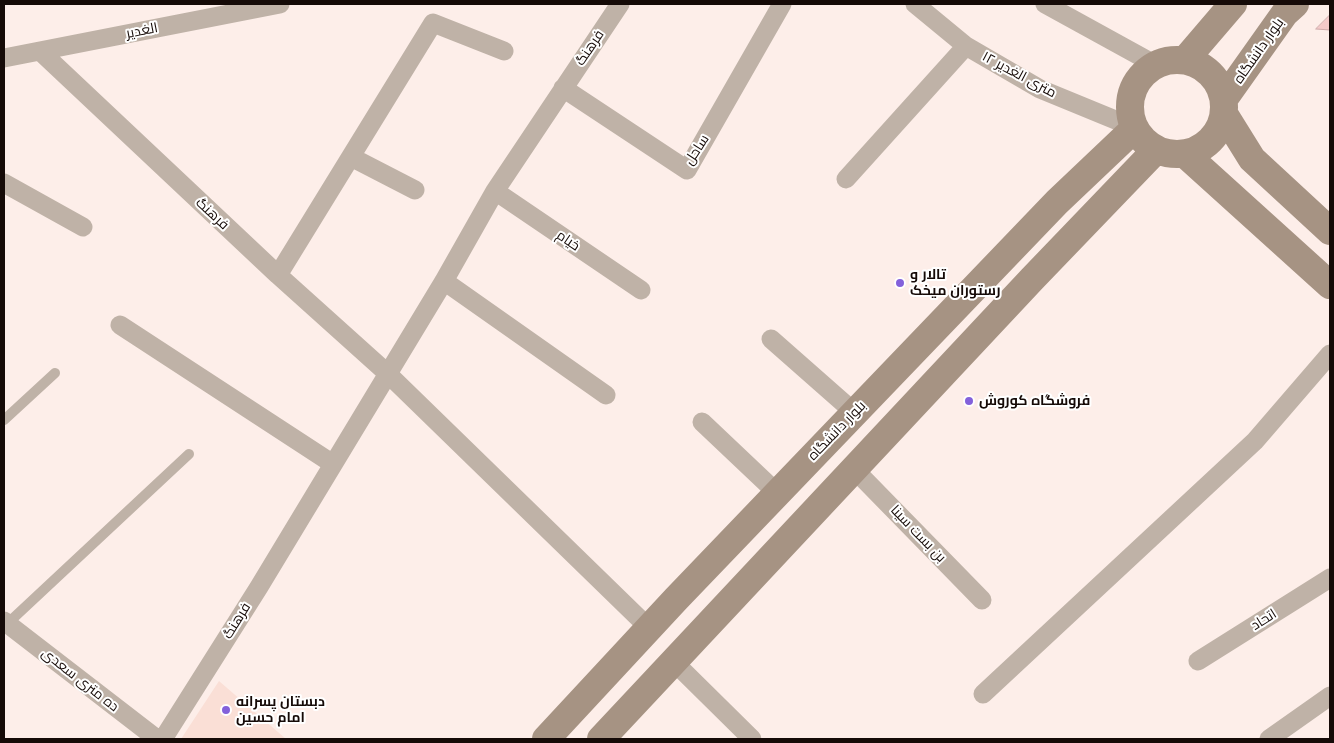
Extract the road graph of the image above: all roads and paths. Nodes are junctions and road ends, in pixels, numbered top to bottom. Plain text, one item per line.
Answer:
1 (280, 4) edge
2 (620, 4) edge
3 (782, 4) edge
4 (916, 4) edge
5 (1045, 4) edge
6 (1233, 4) edge
7 (1295, 4) edge
8 (966, 46) junction
9 (40, 51) junction
10 (504, 51) dead end
11 (4, 58) edge
12 (1185, 60) junction
13 (1156, 65) junction
14 (563, 88) junction
15 (1224, 107) junction
16 (1135, 128) junction
17 (1156, 150) junction
18 (1185, 154) junction
19 (351, 157) junction
20 (846, 179) dead end
21 (4, 183) edge
22 (415, 190) dead end
23 (495, 191) junction
24 (83, 227) dead end
25 (1330, 231) edge
26 (278, 275) junction
27 (444, 280) junction
28 (1330, 285) edge
29 (641, 290) dead end
30 (120, 325) dead end
31 (772, 339) dead end
32 (1330, 354) edge
33 (56, 374) dead end
34 (387, 374) junction
35 (606, 394) dead end
36 (855, 413) junction
37 (4, 420) edge
38 (702, 422) dead end
39 (189, 454) dead end
40 (333, 464) junction
41 (854, 468) junction
42 (777, 493) junction
43 (1330, 578) edge
44 (982, 600) dead end
45 (5, 622) edge
46 (649, 628) junction
47 (673, 661) junction
48 (1198, 661) dead end
49 (982, 694) dead end
50 (1330, 696) edge
51 (157, 739) edge
52 (163, 739) edge
53 (546, 739) edge
54 (601, 739) edge
55 (752, 739) edge
56 (1269, 739) edge

1 - 9 street, الغدیر
2 - 14 street, فرهنگ
3 - 14 street, ساحل
4 - 8 street, ۱۲ متری الغدیر
5 - 13 street
6 - 12 main road
7 - 15 main road, بلوار دانشگاه
8 - 16 street, ۱۲ متری الغدیر
8 - 20 street
9 - 11 street, الغدیر
9 - 26 street, فرهنگ
10 - 19 street
12 - 13 main road
12 - 15 main road
13 - 16 main road
14 - 23 street, فرهنگ
15 - 18 main road
15 - 25 main road
16 - 17 main road
16 - 36 main road, بلوار دانشگاه
17 - 18 main road
17 - 41 main road
18 - 28 main road
19 - 22 street
19 - 26 street
21 - 24 street
23 - 27 street, فرهنگ
23 - 29 street, خیام
26 - 34 street, فرهنگ
27 - 34 street, فرهنگ
27 - 35 street
30 - 40 street
31 - 36 street
32 - 49 street
33 - 37 lane
34 - 40 street, فرهنگ
34 - 46 street, فرهنگ
36 - 42 main road, بلوار دانشگاه
38 - 42 street
39 - 45 lane
40 - 52 street, فرهنگ
41 - 44 street, بن بست سینا
41 - 47 main road
42 - 46 main road, بلوار دانشگاه
43 - 48 street, اتحاد
45 - 51 street, ده متری سعدی
46 - 53 main road, بلوار دانشگاه
47 - 54 main road
47 - 55 street
50 - 56 street

